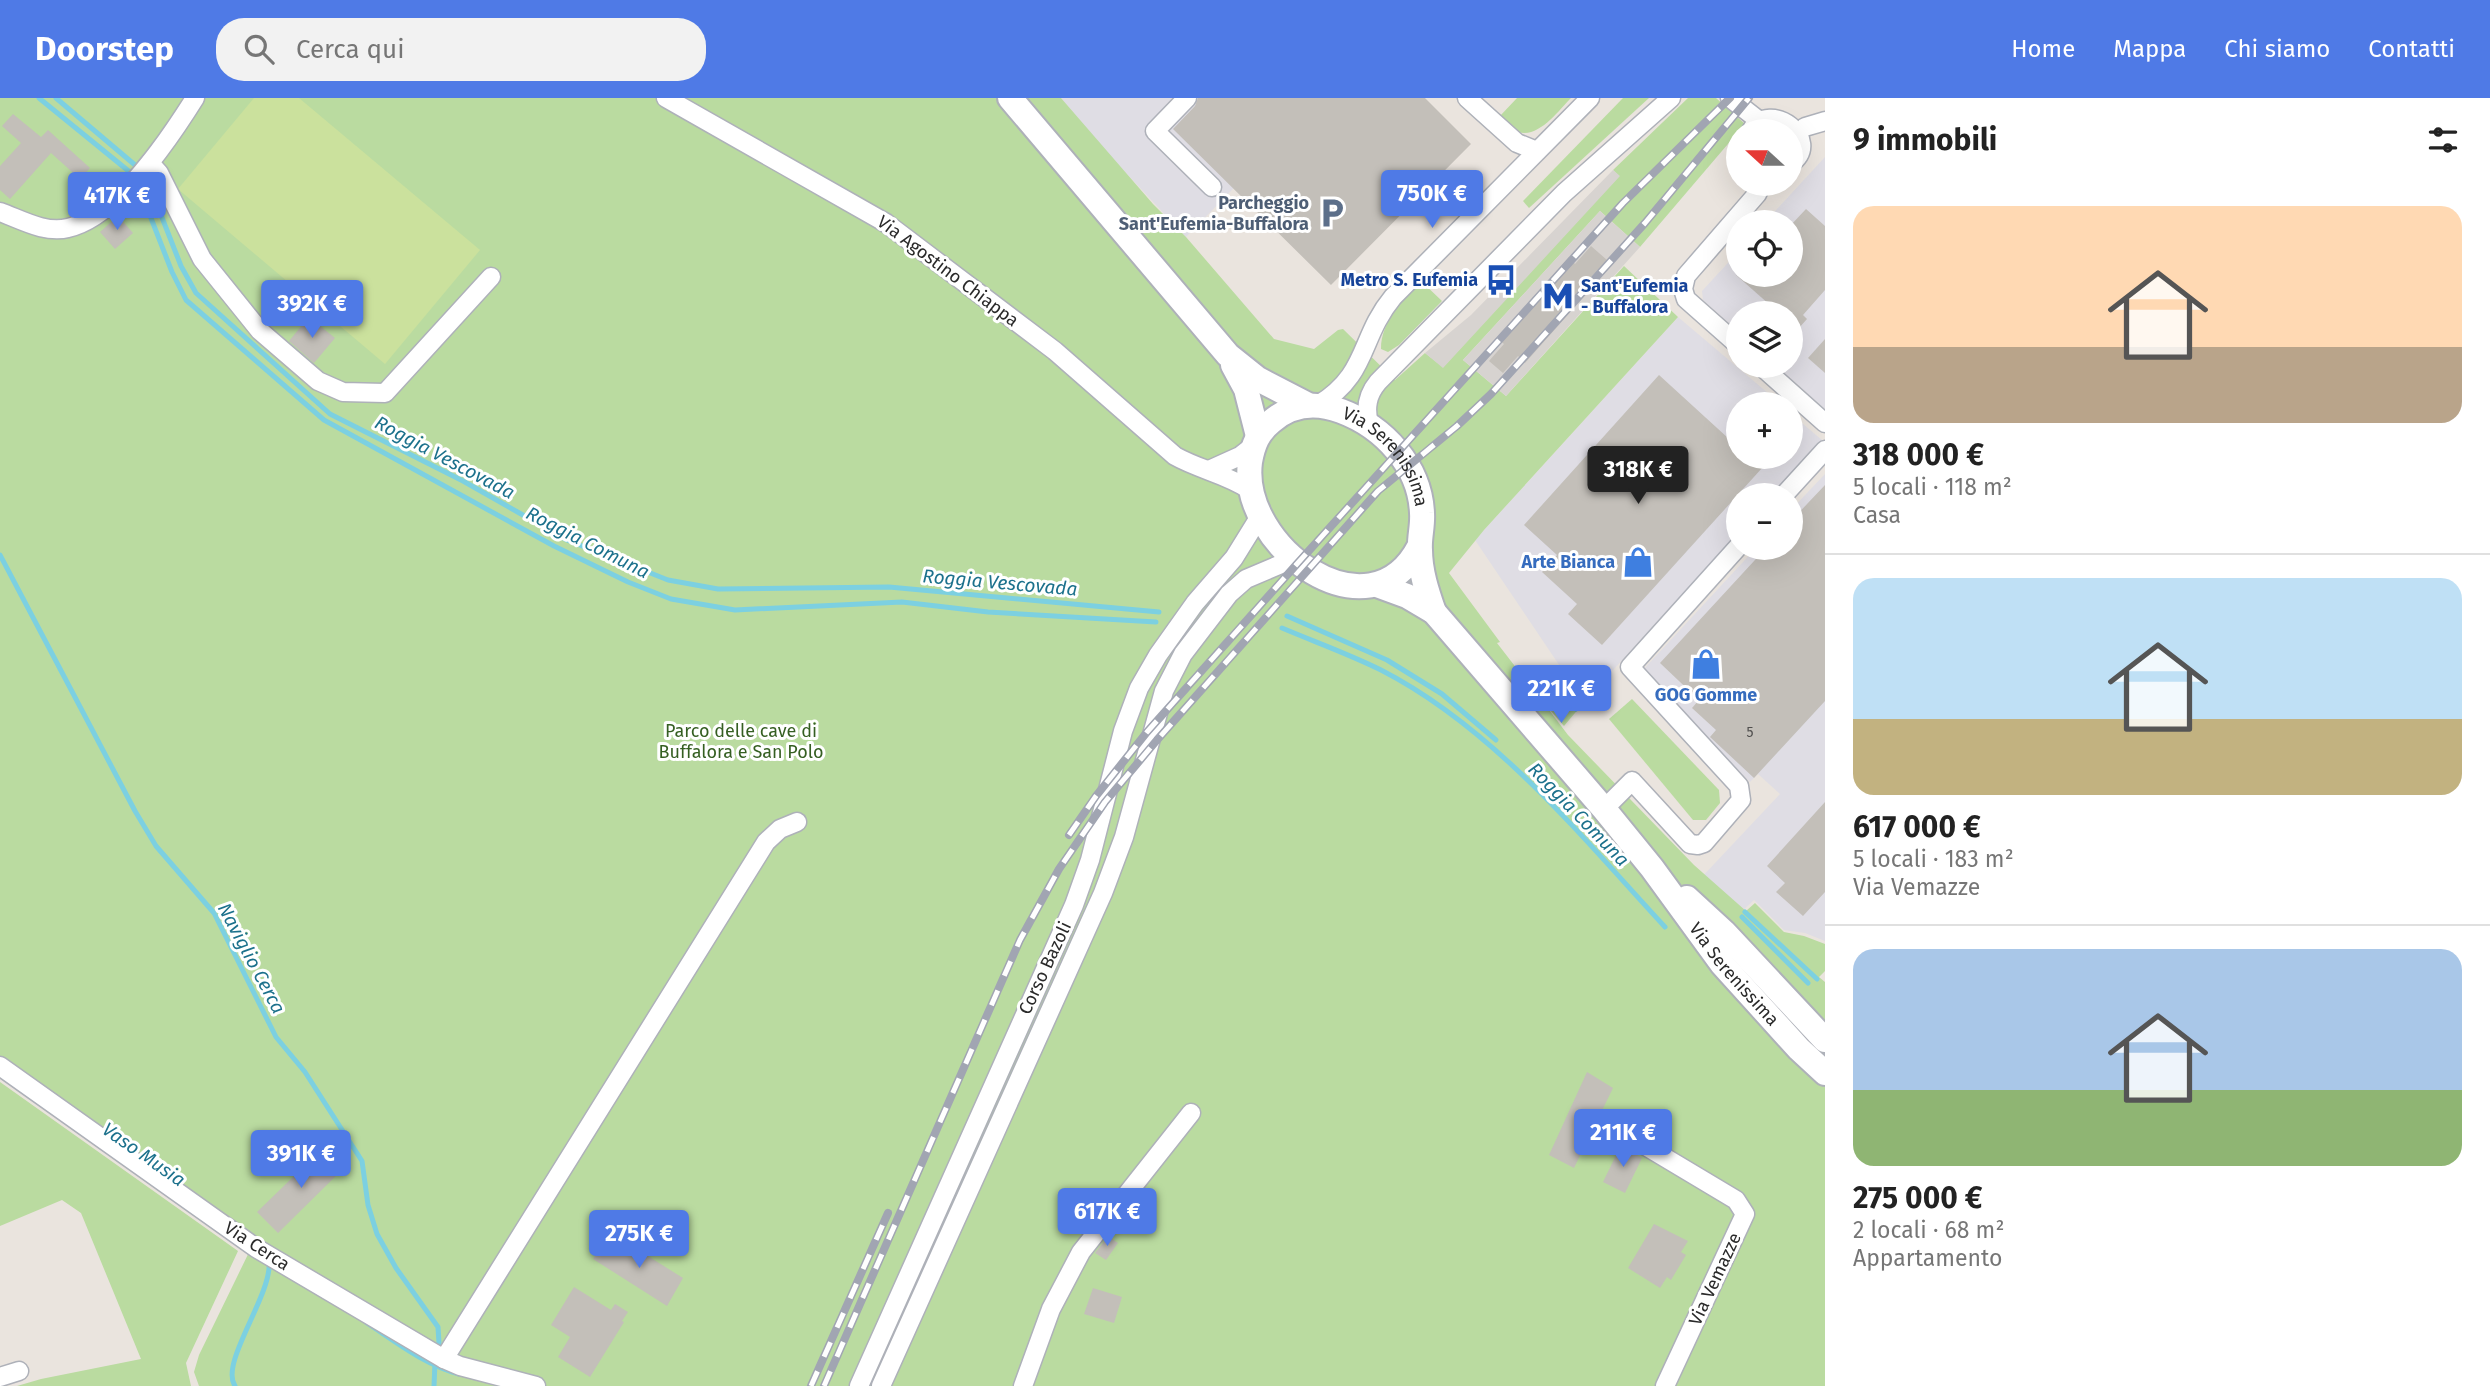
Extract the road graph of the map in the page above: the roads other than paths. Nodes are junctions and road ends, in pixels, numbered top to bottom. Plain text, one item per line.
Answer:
1 (195, 98) edge
2 (666, 98) edge
3 (1010, 98) edge
4 (1187, 98) edge
5 (1467, 98) edge
6 (1590, 98) edge
7 (1671, 98) edge
8 (1730, 98) edge
9 (1749, 119) edge
10 (1760, 119) edge
11 (1798, 119) edge
12 (1825, 121) edge
13 (1803, 125) edge
14 (1805, 127) junction
15 (1537, 151) junction
16 (1803, 153) edge
17 (149, 163) junction
18 (1212, 187) dead end
19 (1754, 196) edge
20 (0, 212) edge
21 (491, 277) dead end
22 (1726, 334) edge
23 (1227, 355) junction
24 (1774, 378) edge
25 (1313, 405) junction
26 (1825, 423) edge
27 (1369, 424) junction
28 (1256, 440) junction
29 (1825, 450) edge
30 (1209, 470) junction
31 (1795, 483) edge
32 (1250, 490) junction
33 (1260, 516) junction
34 (1419, 547) junction
35 (1293, 559) junction
36 (1726, 560) edge
37 (1377, 584) junction
38 (1434, 612) junction
39 (1604, 809) junction
40 (797, 822) dead end
41 (1652, 868) junction
42 (1722, 964) junction
43 (1806, 1018) junction
44 (1825, 1040) edge
45 (0, 1066) edge
46 (1825, 1073) edge
47 (1191, 1113) dead end
48 (1639, 1142) dead end
49 (444, 1359) junction
50 (19, 1371) dead end
51 (0, 1377) edge
52 (536, 1386) edge
53 (859, 1386) edge
54 (881, 1386) edge
55 (1023, 1386) edge
56 (1665, 1386) edge

1 - 17 street
2 - 30 street, Via Agostino Chiappa
3 - 23 main road, Via Serenissima
4 - 18 street
5 - 15 street
6 - 15 street
7 - 27 street
8 - 9 street
10 - 11 street
12 - 14 street
13 - 14 street
14 - 16 street
15 - 25 street
17 - 20 street
17 - 21 street
19 - 22 street
23 - 25 main road, Via Serenissima
23 - 28 main road, Via Serenissima
24 - 26 street
25 - 27 main road, Via Serenissima
25 - 28 main road
27 - 34 main road, Via Serenissima
28 - 30 street
28 - 32 main road, Via Serenissima
29 - 31 street
30 - 32 street, Via Agostino Chiappa
32 - 33 main road, Via Serenissima
33 - 35 main road, Via Serenissima
33 - 53 street, Corso Bazoli
34 - 37 main road
34 - 38 main road, Via Serenissima
35 - 37 main road, Via Serenissima
35 - 54 street, Corso Bazoli
36 - 39 street
37 - 38 main road, Via Serenissima
38 - 39 main road, Via Serenissima
39 - 41 main road, Via Serenissima
40 - 49 street
41 - 42 main road, Via Serenissima
41 - 43 main road, Via Serenissima
42 - 43 main road
42 - 46 main road, Via Serenissima
43 - 44 main road, Via Serenissima
45 - 49 street, Via Cerca
47 - 55 street
48 - 56 street, Via Vemazze
49 - 52 street, Via Cerca
50 - 51 street

